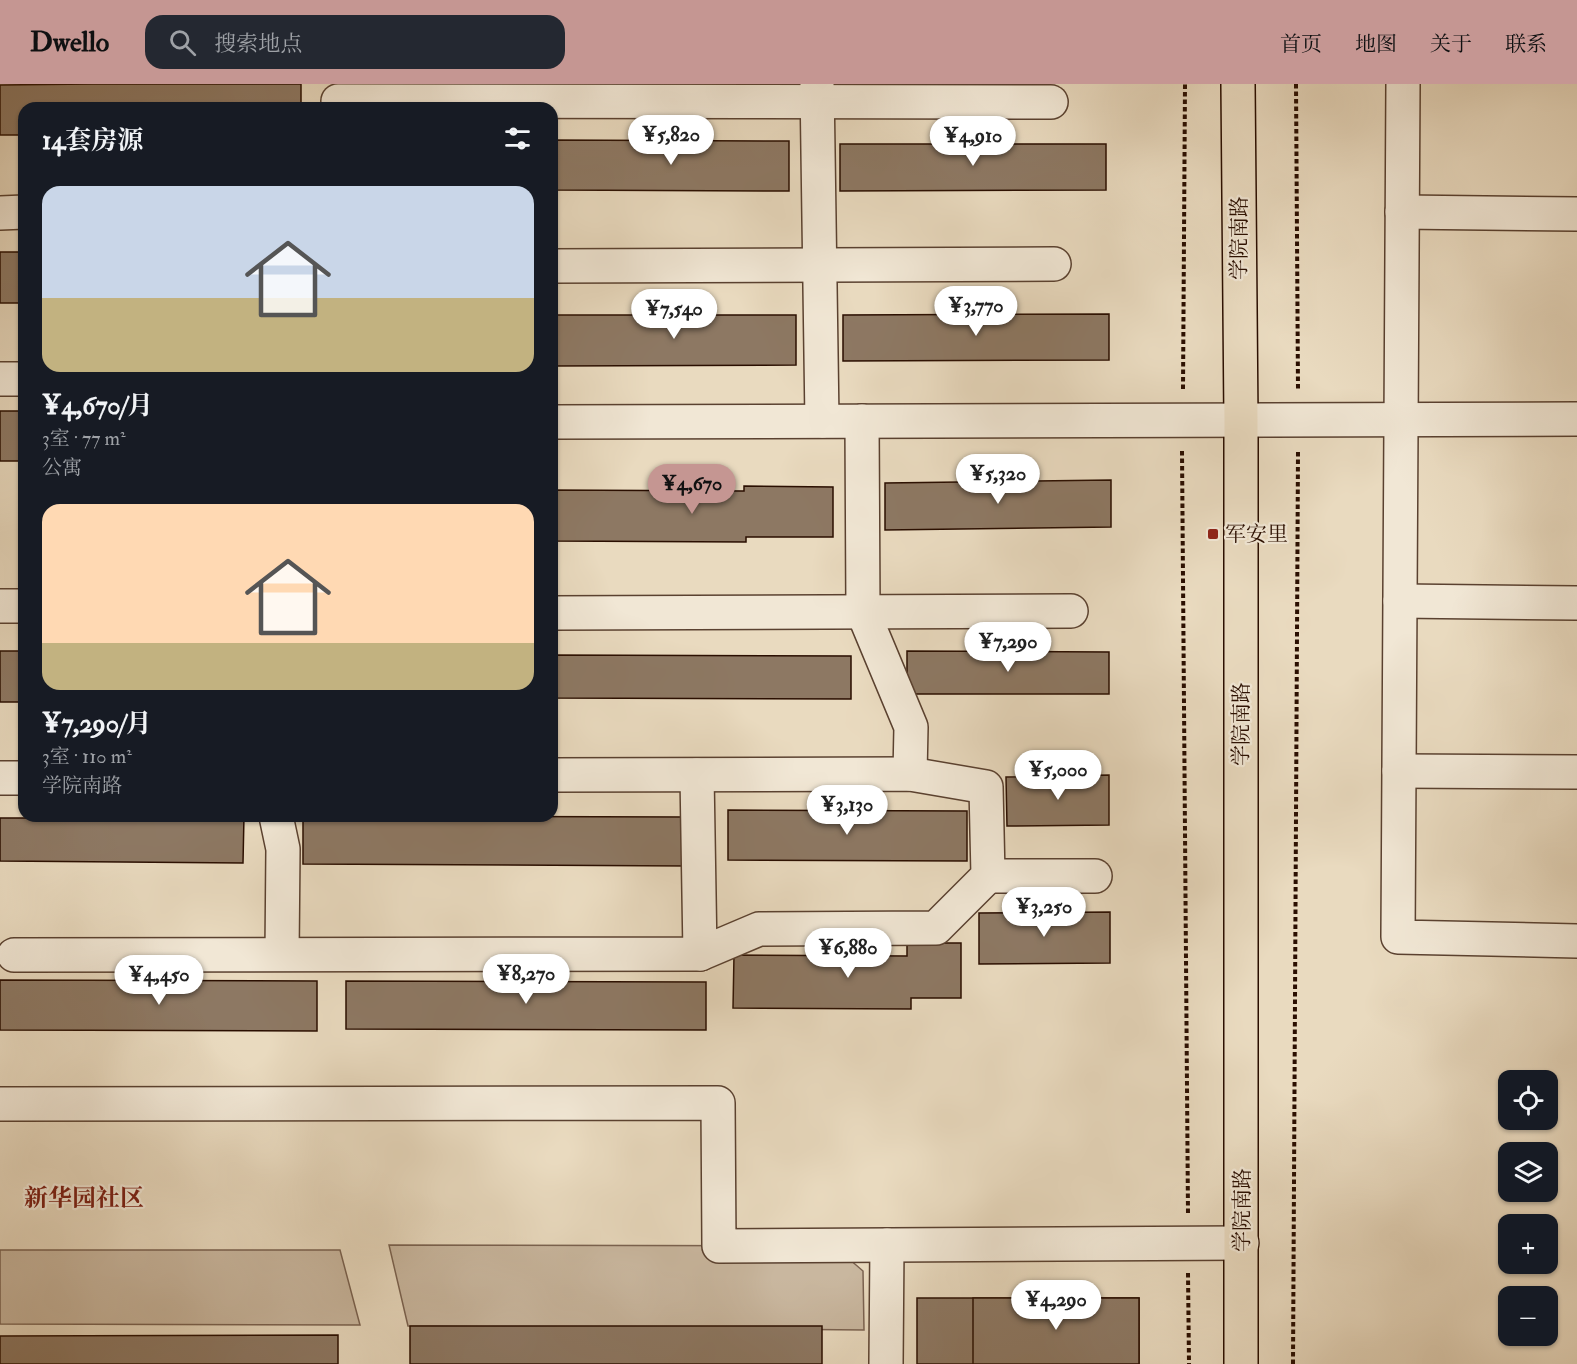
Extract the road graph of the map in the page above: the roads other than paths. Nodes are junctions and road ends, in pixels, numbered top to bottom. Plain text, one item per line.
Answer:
1 (1238, 84) edge
2 (1403, 84) edge
3 (817, 93) edge
4 (338, 98) edge
5 (1051, 102) dead end
6 (18, 212) edge
7 (1402, 212) junction
8 (0, 213) edge
9 (1577, 214) edge
10 (1054, 264) dead end
11 (820, 265) junction
12 (558, 266) edge
13 (0, 379) edge
14 (18, 379) edge
15 (1401, 419) junction
16 (1577, 419) edge
17 (1240, 420) junction
18 (822, 421) junction
19 (862, 421) junction
20 (558, 422) edge
21 (1400, 601) junction
22 (1577, 603) edge
23 (0, 606) edge
24 (18, 606) edge
25 (1071, 611) dead end
26 (863, 612) junction
27 (558, 613) edge
28 (1399, 771) junction
29 (1577, 772) edge
30 (910, 774) junction
31 (558, 775) edge
32 (697, 775) junction
33 (18, 777) edge
34 (0, 778) edge
35 (277, 822) edge
36 (988, 876) junction
37 (1095, 876) dead end
38 (1577, 941) edge
39 (282, 954) junction
40 (700, 954) junction
41 (15, 955) dead end
42 (0, 1104) edge
43 (1242, 1243) junction
44 (887, 1245) junction
45 (886, 1364) edge
46 (1241, 1364) edge

1 - 17 main road, 学院南路
2 - 7 street
3 - 4 street
3 - 5 street
3 - 11 street
6 - 8 street
7 - 9 street
7 - 15 street
10 - 11 street
11 - 12 street
11 - 18 street
13 - 14 street
15 - 16 street
15 - 17 street
15 - 21 street
17 - 19 street
17 - 43 main road, 学院南路
18 - 19 street
18 - 20 street
19 - 26 street
21 - 22 street
21 - 28 street
23 - 24 street
25 - 26 street
26 - 27 street
26 - 30 street
28 - 29 street
28 - 38 street
30 - 32 street
30 - 36 street
31 - 32 street
32 - 40 street
33 - 34 street
35 - 39 street
36 - 37 street
36 - 40 street
39 - 40 street
39 - 41 street
42 - 44 street
43 - 44 street
43 - 46 main road, 学院南路
44 - 45 street

